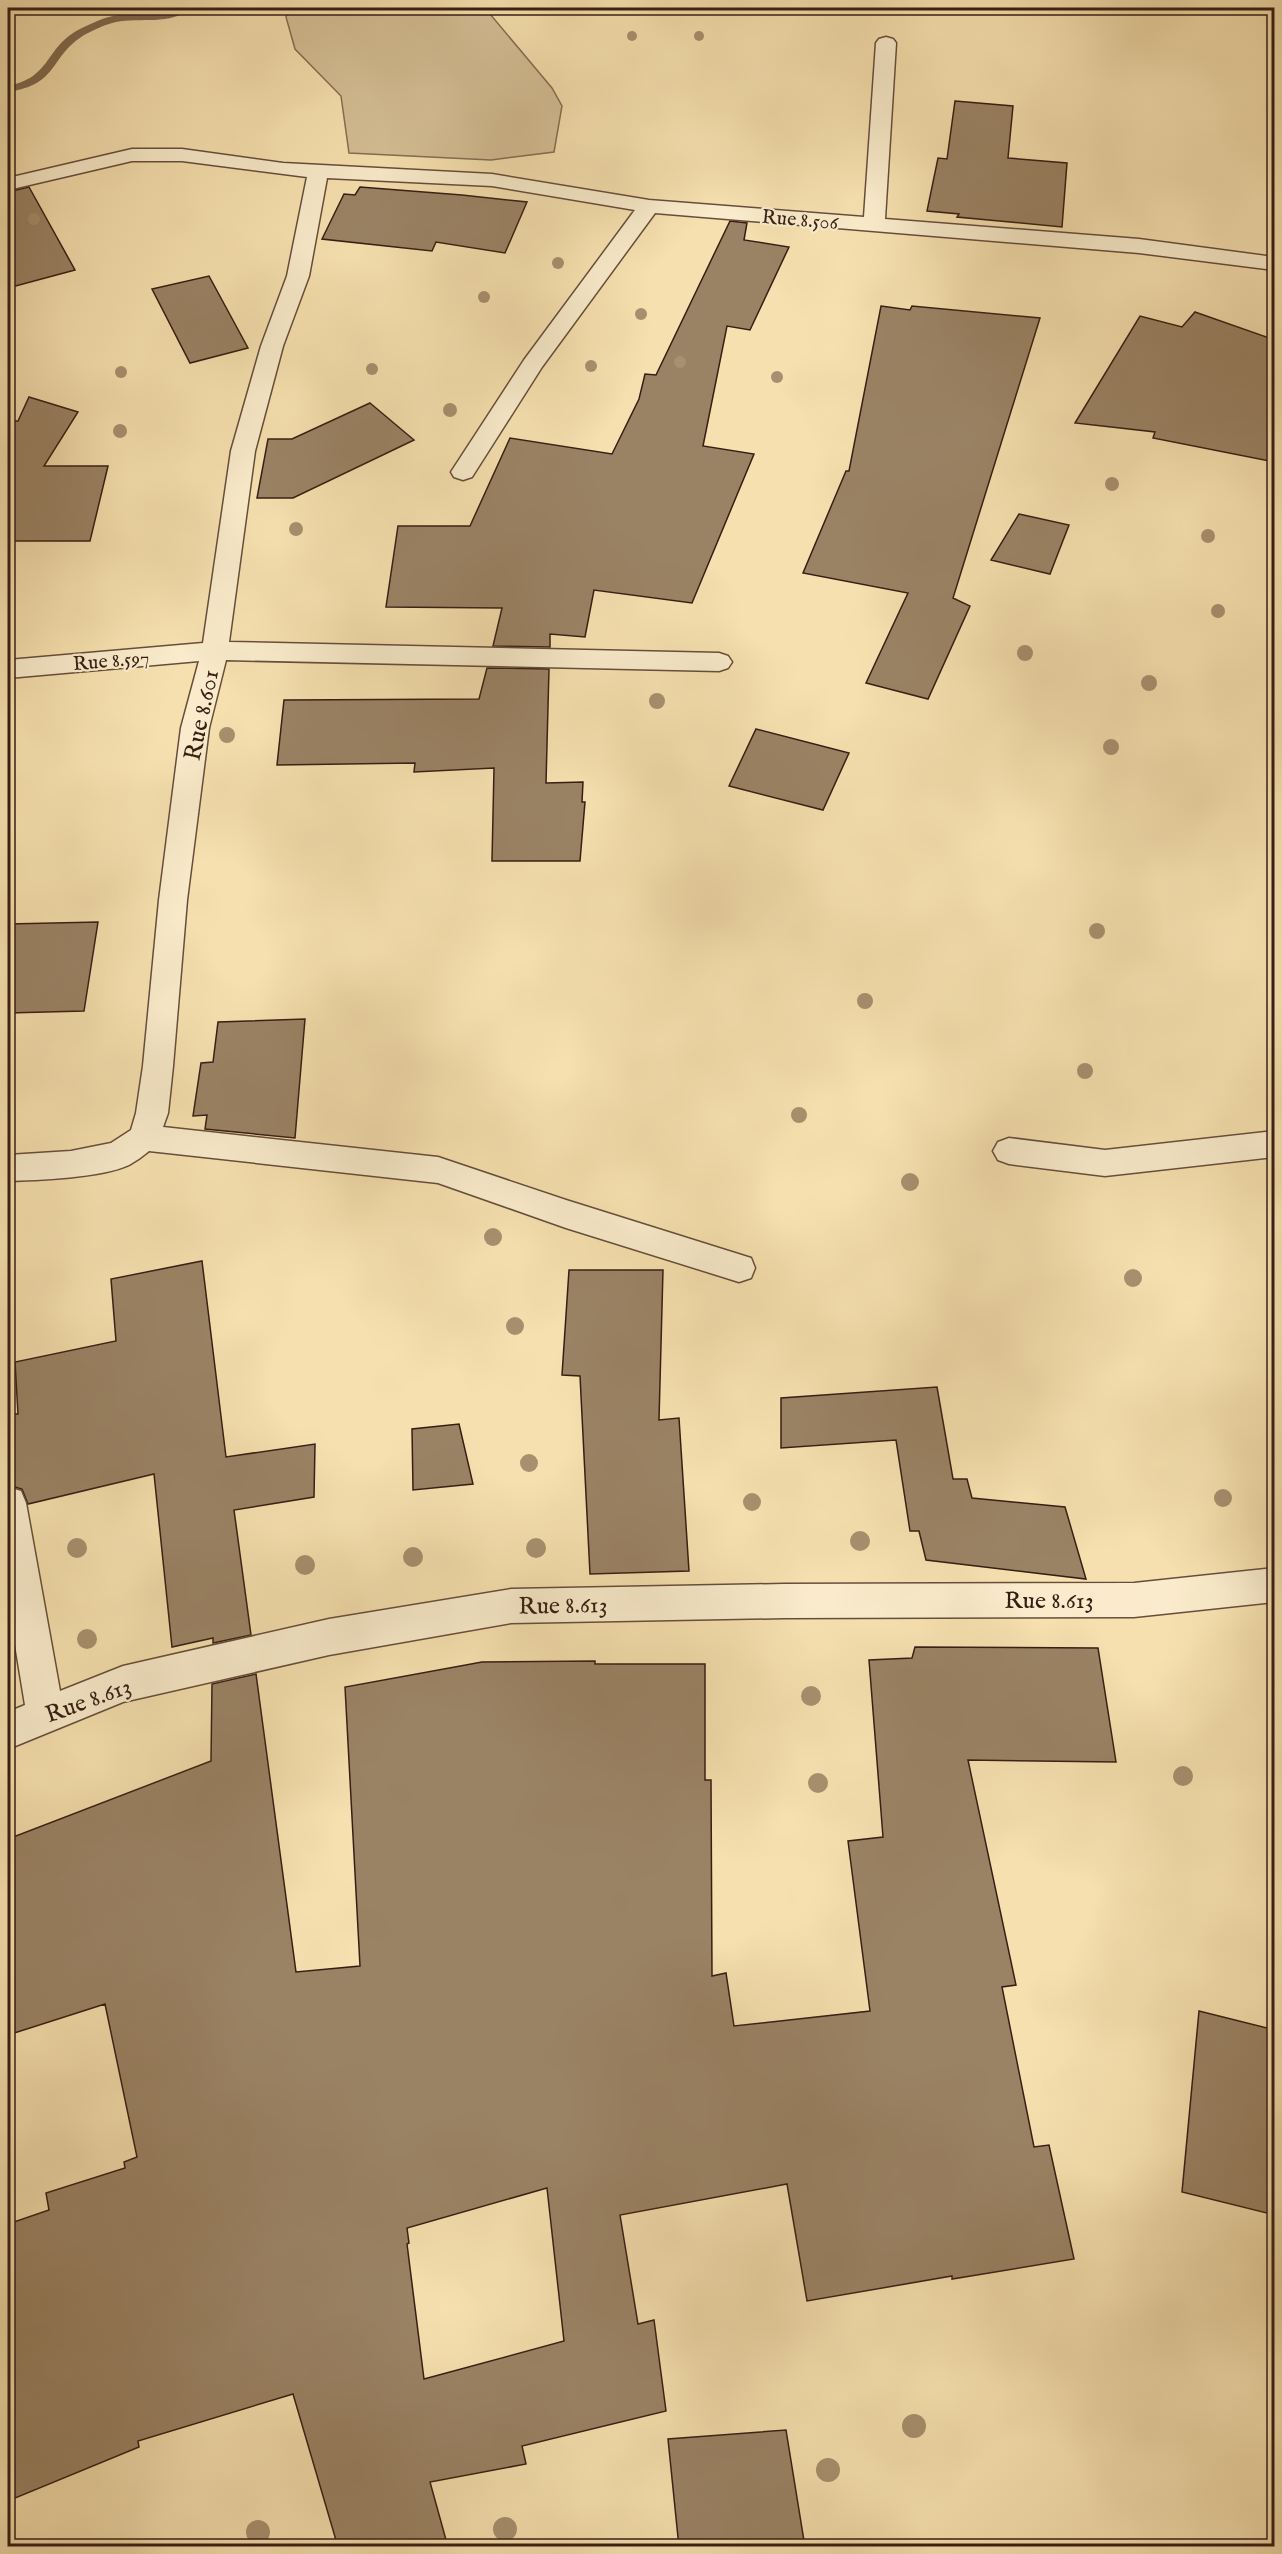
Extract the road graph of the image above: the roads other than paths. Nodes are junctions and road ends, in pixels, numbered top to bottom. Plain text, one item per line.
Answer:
1 (886, 43) dead end
2 (318, 172) junction
3 (8, 184) edge
4 (649, 206) junction
5 (874, 225) junction
6 (1273, 265) edge
7 (463, 472) dead end
8 (215, 651) junction
9 (719, 662) dead end
10 (8, 669) edge
11 (144, 1138) junction
12 (1275, 1143) edge
13 (1009, 1151) dead end
14 (8, 1168) edge
15 (739, 1268) dead end
16 (8, 1503) edge
17 (1275, 1585) edge
18 (46, 1715) junction
19 (8, 1730) edge

1 - 5 street
2 - 3 street, Rue 8.506
2 - 4 street, Rue 8.506
2 - 8 street
4 - 5 street, Rue 8.506
4 - 7 street
5 - 6 street, Rue 8.506
8 - 9 street, Rue 8.601
8 - 10 street, Rue 8.597
8 - 11 street, Rue 8.601
11 - 14 street
11 - 15 street
12 - 13 street
16 - 18 street
17 - 18 street, Rue 8.613
18 - 19 street, Rue 8.613

